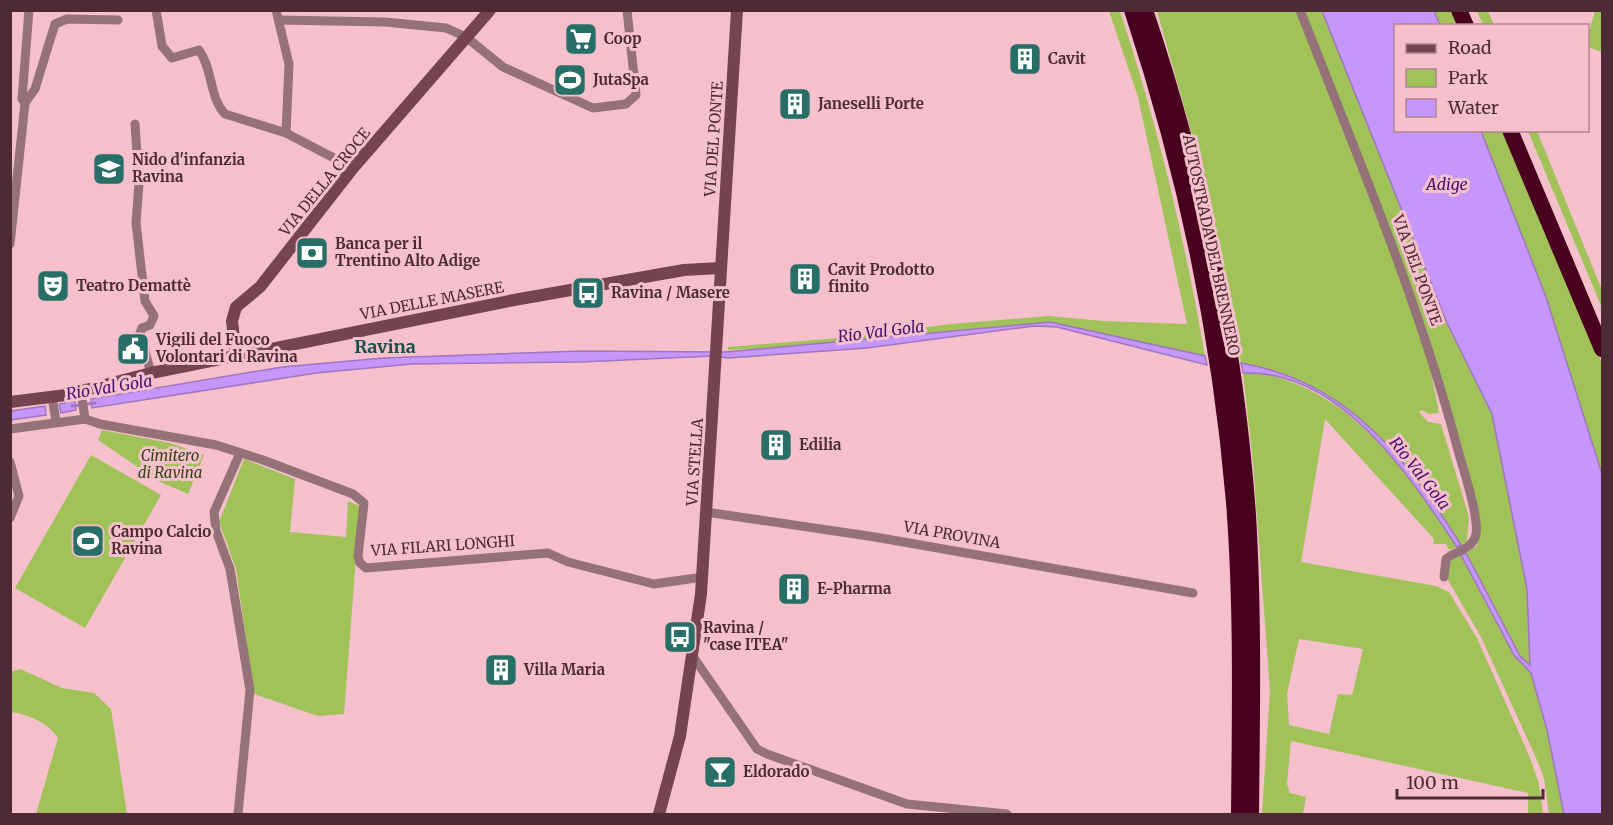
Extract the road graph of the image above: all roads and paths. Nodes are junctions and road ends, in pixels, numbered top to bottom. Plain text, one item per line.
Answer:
1 (29, 10) edge
2 (156, 10) edge
3 (489, 10) edge
4 (627, 10) edge
5 (737, 10) edge
6 (1132, 10) edge
7 (1145, 10) edge
8 (1300, 10) edge
9 (1471, 10) edge
10 (277, 15) edge
11 (118, 20) dead end
12 (1477, 24) edge
13 (466, 37) junction
14 (25, 104) junction
15 (135, 124) dead end
16 (1511, 132) edge
17 (1523, 132) edge
18 (286, 133) junction
19 (353, 168) junction
20 (10, 244) edge
21 (720, 268) junction
22 (1602, 322) edge
23 (1221, 345) junction
24 (1602, 349) edge
25 (236, 355) junction
26 (151, 373) junction
27 (1226, 375) junction
28 (10, 402) edge
29 (83, 405) junction
30 (54, 409) junction
31 (10, 429) edge
32 (240, 453) junction
33 (10, 462) edge
34 (706, 512) junction
35 (10, 518) edge
36 (703, 577) junction
37 (1444, 577) dead end
38 (1193, 592) dead end
39 (694, 658) junction
40 (238, 814) edge
41 (659, 814) edge
42 (1007, 814) edge
43 (1239, 814) edge
44 (1251, 814) edge

1 - 14 street
2 - 18 street
3 - 13 street, VIA DELLA CROCE
4 - 13 street
5 - 21 street, VIA DEL PONTE
6 - 23 highway, AUTOSTRADA DEL BRENNERO
7 - 23 highway, AUTOSTRADA DEL BRENNERO
8 - 37 street, VIA DEL PONTE
9 - 12 highway
10 - 13 street
10 - 18 street
11 - 14 street
13 - 19 street, VIA DELLA CROCE
14 - 20 street
15 - 26 street
16 - 24 highway
17 - 22 highway
18 - 19 street
19 - 25 street, VIA DELLA CROCE
21 - 25 street, VIA DELLE MASERE
21 - 34 street, VIA STELLA
23 - 27 highway, AUTOSTRADA DEL BRENNERO
25 - 26 street, VIA DELLE MASERE
26 - 29 street, VIA DELLE MASERE
27 - 43 highway, AUTOSTRADA DEL BRENNERO
27 - 44 highway, AUTOSTRADA DEL BRENNERO
28 - 30 street, VIA DELLE MASERE
29 - 30 street, VIA DELLE MASERE
29 - 30 street, VIA FILARI LONGHI
29 - 32 street, VIA FILARI LONGHI
30 - 31 street, VIA FILARI LONGHI
32 - 36 street, VIA FILARI LONGHI
32 - 40 street
33 - 35 street
34 - 36 street, VIA STELLA
34 - 38 street, VIA PROVINA
36 - 39 street, VIA STELLA
39 - 41 street, VIA STELLA
39 - 42 street

